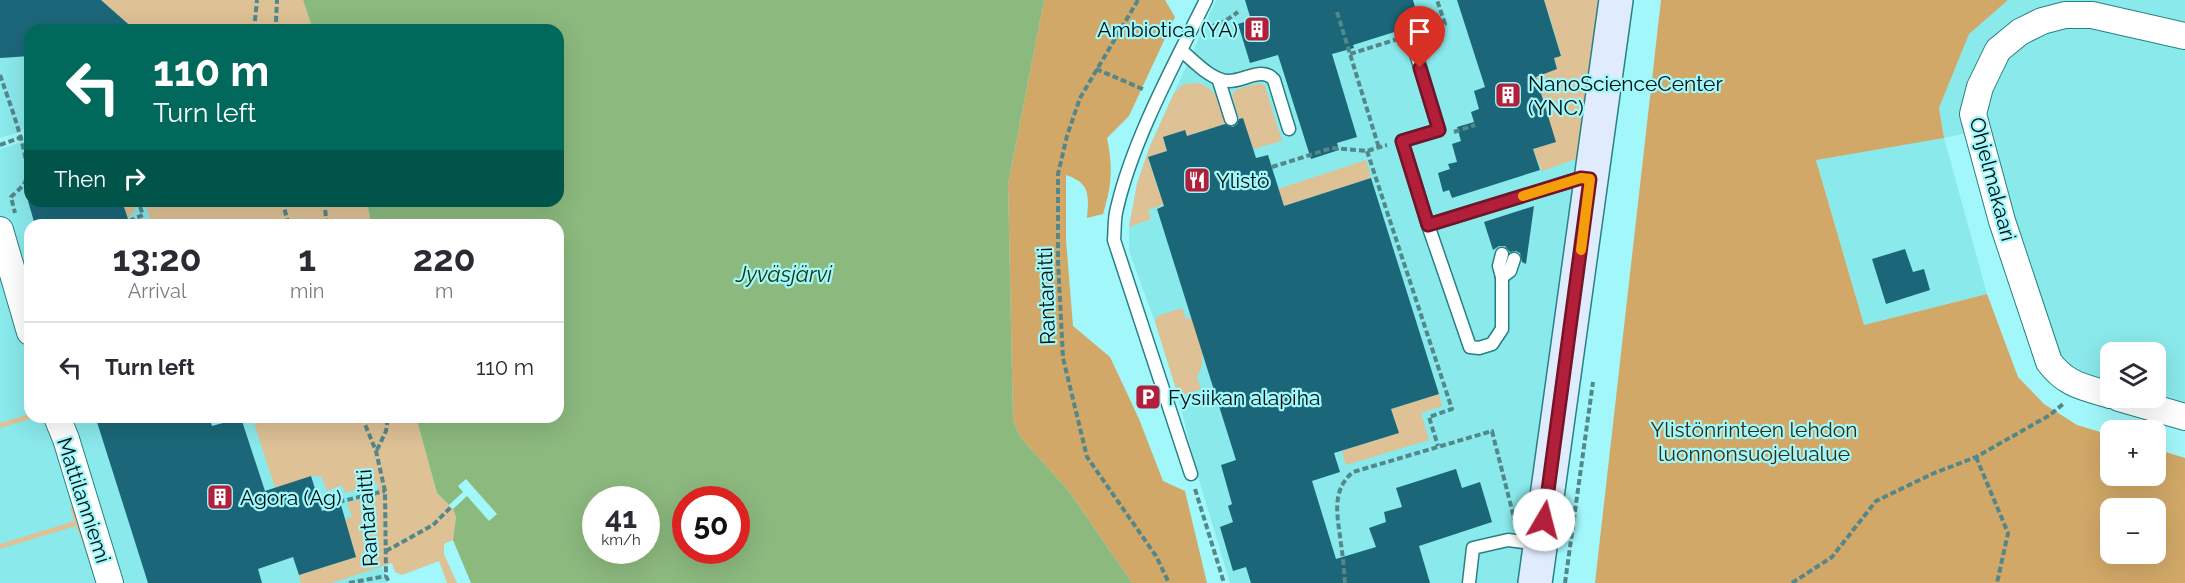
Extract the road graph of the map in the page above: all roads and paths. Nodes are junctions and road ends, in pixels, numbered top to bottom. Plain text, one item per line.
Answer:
1 (257, 0) edge
2 (277, 0) edge
3 (1138, 0) edge
4 (1206, 0) edge
5 (1616, 0) edge
6 (1238, 12) dead end
7 (1337, 12) dead end
8 (255, 24) edge
9 (275, 24) edge
10 (1192, 29) junction
11 (2185, 36) edge
12 (1414, 47) dead end
13 (1182, 51) junction
14 (1096, 69) junction
15 (0, 75) edge
16 (1219, 81) junction
17 (1160, 96) junction
18 (1231, 119) dead end
19 (1289, 129) dead end
20 (24, 136) edge
21 (21, 137) junction
22 (1402, 141) junction
23 (0, 145) edge
24 (1378, 148) junction
25 (1367, 151) junction
26 (24, 155) edge
27 (1272, 167) dead end
28 (1590, 179) junction
29 (24, 185) edge
30 (140, 207) edge
31 (134, 219) edge
32 (8, 222) edge
33 (1428, 225) junction
34 (1508, 257) dead end
35 (24, 302) edge
36 (2100, 392) edge
37 (2063, 404) dead end
38 (2154, 408) edge
39 (2185, 417) edge
40 (59, 423) edge
41 (364, 423) edge
42 (387, 423) edge
43 (1438, 446) junction
44 (376, 451) junction
45 (1976, 457) junction
46 (1191, 474) joint
47 (385, 491) junction
48 (321, 506) dead end
49 (451, 507) dead end
50 (1529, 542) junction
51 (386, 551) junction
52 (387, 576) junction
53 (111, 583) edge
54 (350, 583) edge
55 (389, 583) edge
56 (1169, 583) edge
57 (1224, 583) edge
58 (1345, 583) edge
59 (1469, 583) edge
60 (1535, 583) edge
61 (1792, 583) edge
62 (1997, 583) edge

1 - 8 path
2 - 9 path
3 - 14 path, Rantaraitti
4 - 10 lane
5 - 28 main road
6 - 10 path
7 - 24 path
10 - 13 lane
11 - 36 street, Ohjelmakaari
12 - 22 lane
13 - 16 lane
13 - 17 lane
14 - 17 path
14 - 56 path, Rantaraitti
15 - 21 path
16 - 18 lane
16 - 19 lane
17 - 46 lane
20 - 21 path
21 - 23 path
21 - 26 path
22 - 24 path
22 - 33 lane
24 - 25 path
25 - 27 path
25 - 43 path
28 - 33 lane
28 - 50 main road
29 - 32 path
30 - 31 path
32 - 35 street
33 - 34 lane
37 - 45 path
38 - 39 street
40 - 53 street, Mattilanniemi
41 - 44 path, Rantaraitti
42 - 44 path
43 - 50 path
43 - 58 path
44 - 47 path, Rantaraitti
45 - 61 path
45 - 62 path
46 - 57 path
47 - 48 path
47 - 51 path, Rantaraitti
49 - 51 path
50 - 59 lane
50 - 60 main road
51 - 52 path, Rantaraitti
52 - 54 path
52 - 55 path, Rantaraitti

